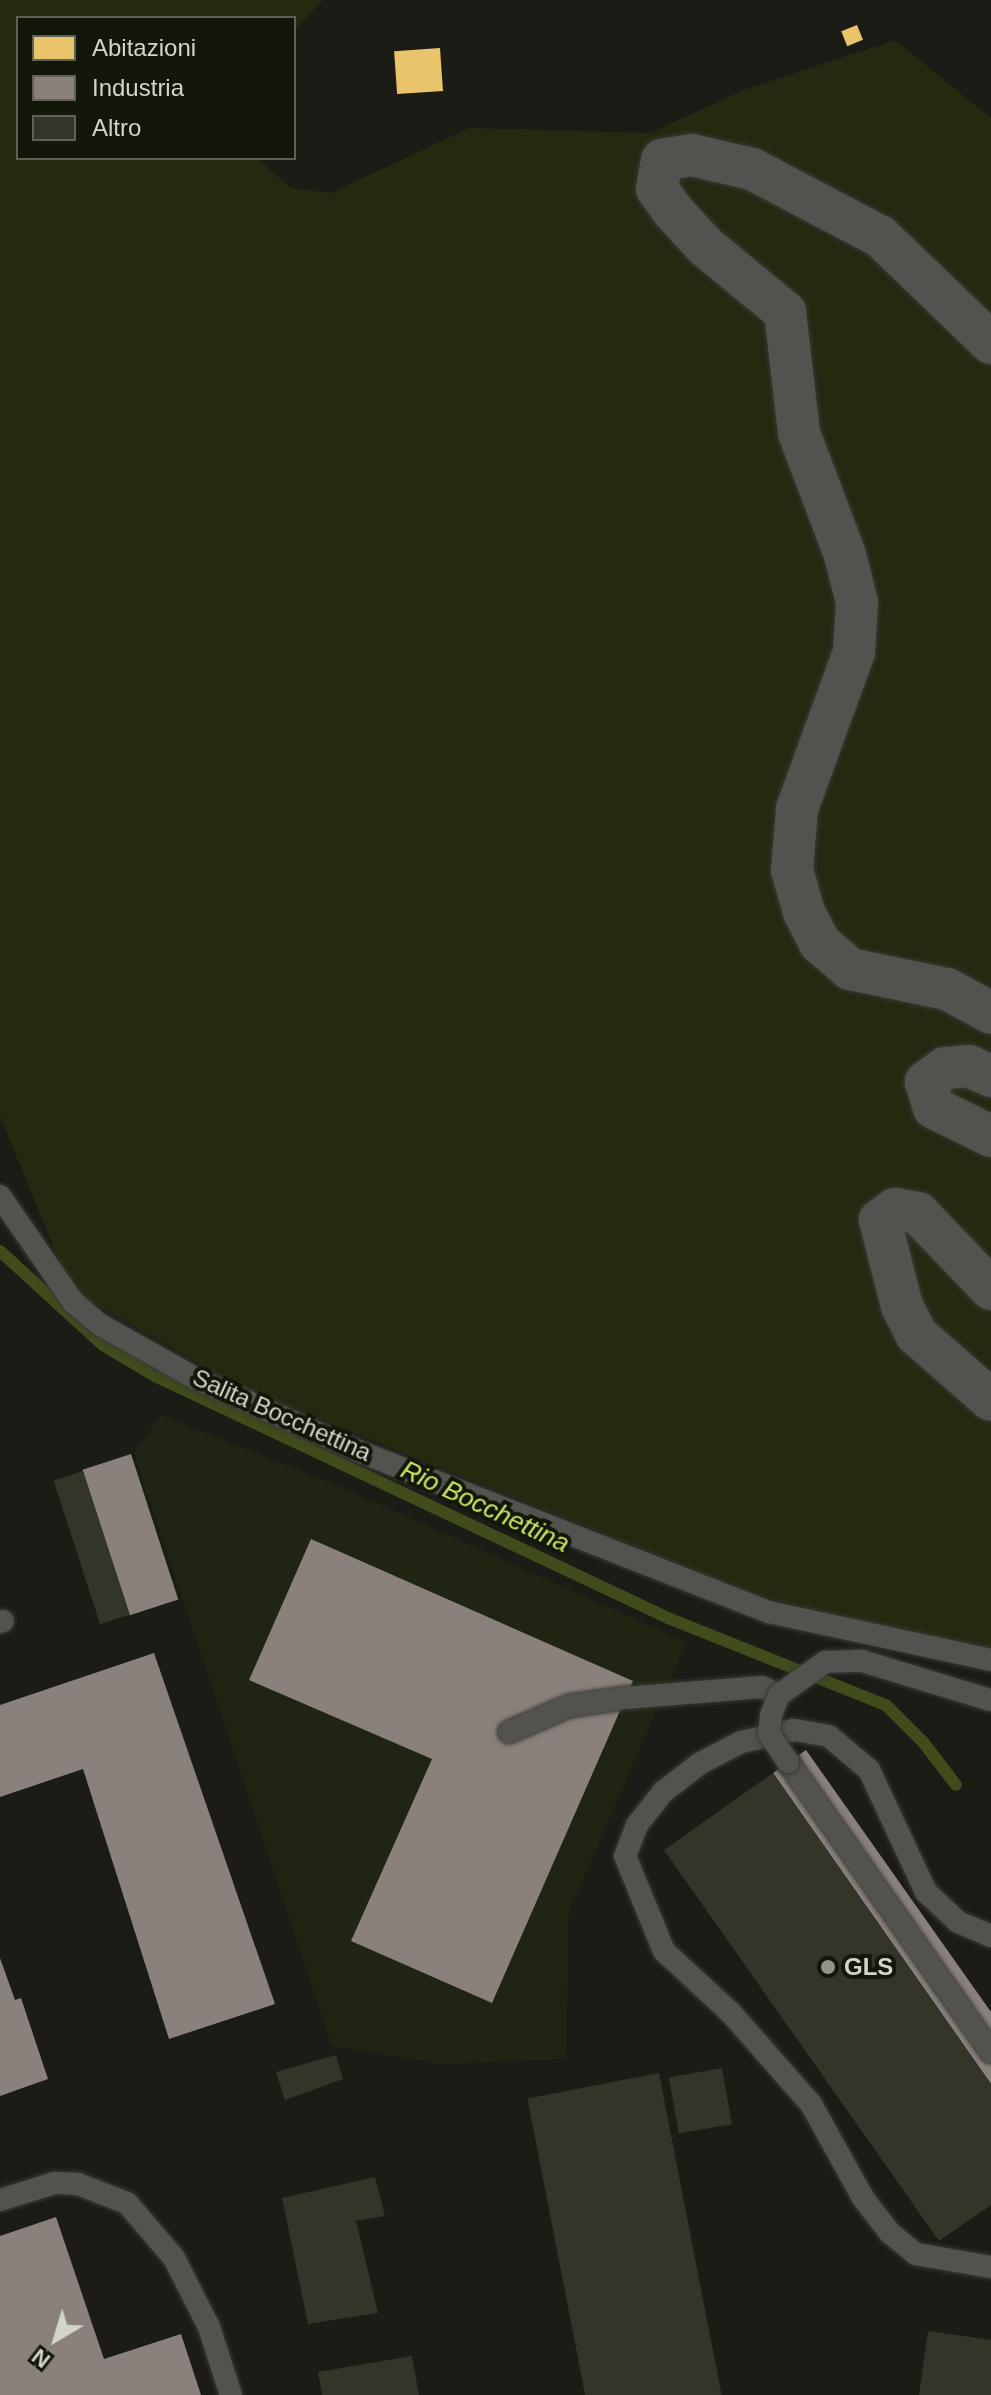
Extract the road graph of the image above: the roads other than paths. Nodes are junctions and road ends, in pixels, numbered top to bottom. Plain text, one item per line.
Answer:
1 (991, 343) edge
2 (991, 1013) edge
3 (991, 1076) edge
4 (991, 1136) edge
5 (0, 1196) edge
6 (991, 1289) edge
7 (991, 1400) edge
8 (991, 1660) edge
9 (779, 1695) junction
10 (990, 1700) edge
11 (509, 1732) dead end
12 (991, 1936) edge
13 (991, 2052) edge
14 (0, 2200) edge
15 (991, 2267) edge
16 (231, 2395) edge

1 - 2 street
3 - 4 street
5 - 8 lane, Salita Bocchettina
6 - 7 street
9 - 10 lane, bridge
9 - 11 lane
9 - 13 lane, bridge
12 - 15 lane
14 - 16 lane

